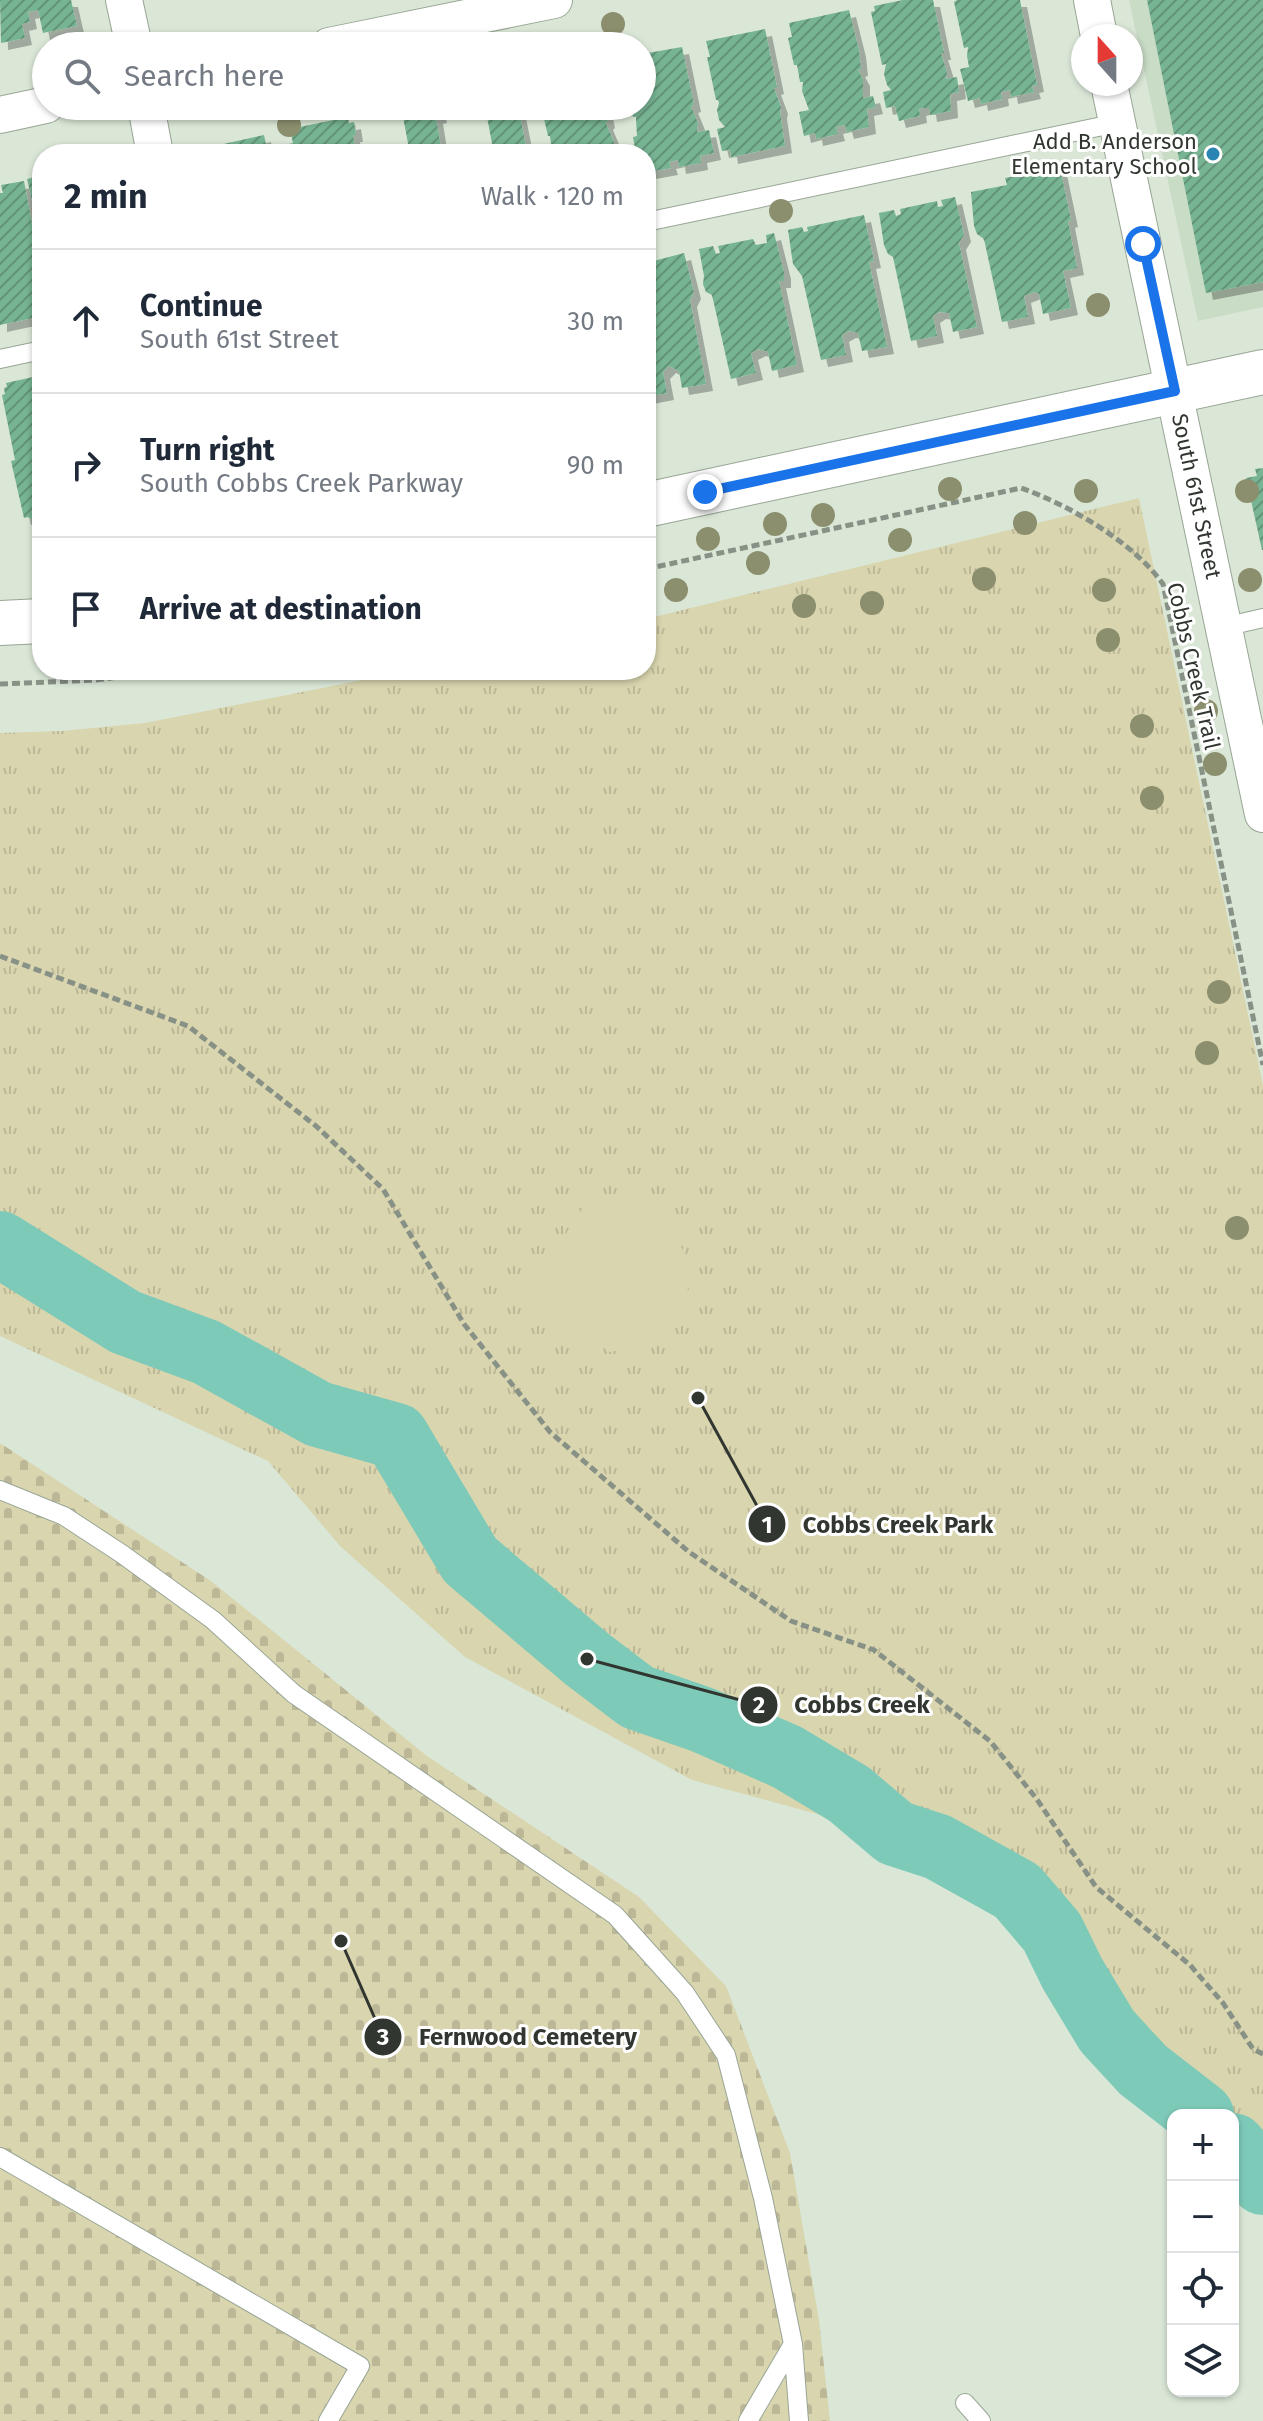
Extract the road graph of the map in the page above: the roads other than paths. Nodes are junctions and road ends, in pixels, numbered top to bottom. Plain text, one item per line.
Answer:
1 (124, 0) edge
2 (554, 0) edge
3 (1092, 0) edge
4 (1097, 24) edge
5 (131, 32) edge
6 (397, 32) edge
7 (1111, 96) edge
8 (32, 108) edge
9 (0, 115) edge
10 (149, 120) edge
11 (1117, 123) junction
12 (153, 144) edge
13 (656, 220) edge
14 (32, 352) edge
15 (0, 359) edge
16 (1263, 372) edge
17 (1175, 391) junction
18 (656, 503) edge
19 (1263, 618) edge
20 (32, 621) edge
21 (0, 623) edge
22 (1224, 627) junction
23 (1263, 814) edge
24 (0, 1490) edge
25 (0, 2157) edge
26 (793, 2344) junction
27 (965, 2403) dead end
28 (328, 2421) edge
29 (748, 2421) edge
30 (799, 2421) edge
31 (981, 2421) edge

1 - 5 street
2 - 6 street
3 - 4 street
7 - 11 street, South 61st Street
8 - 9 street
10 - 12 street
11 - 13 lane
11 - 17 street, South 61st Street
14 - 15 lane
16 - 17 main road
17 - 18 main road
17 - 22 street, South 61st Street
19 - 22 lane
20 - 21 main road
22 - 23 street, South 61st Street
24 - 26 lane
25 - 28 lane
26 - 29 lane
26 - 30 lane
27 - 31 lane

